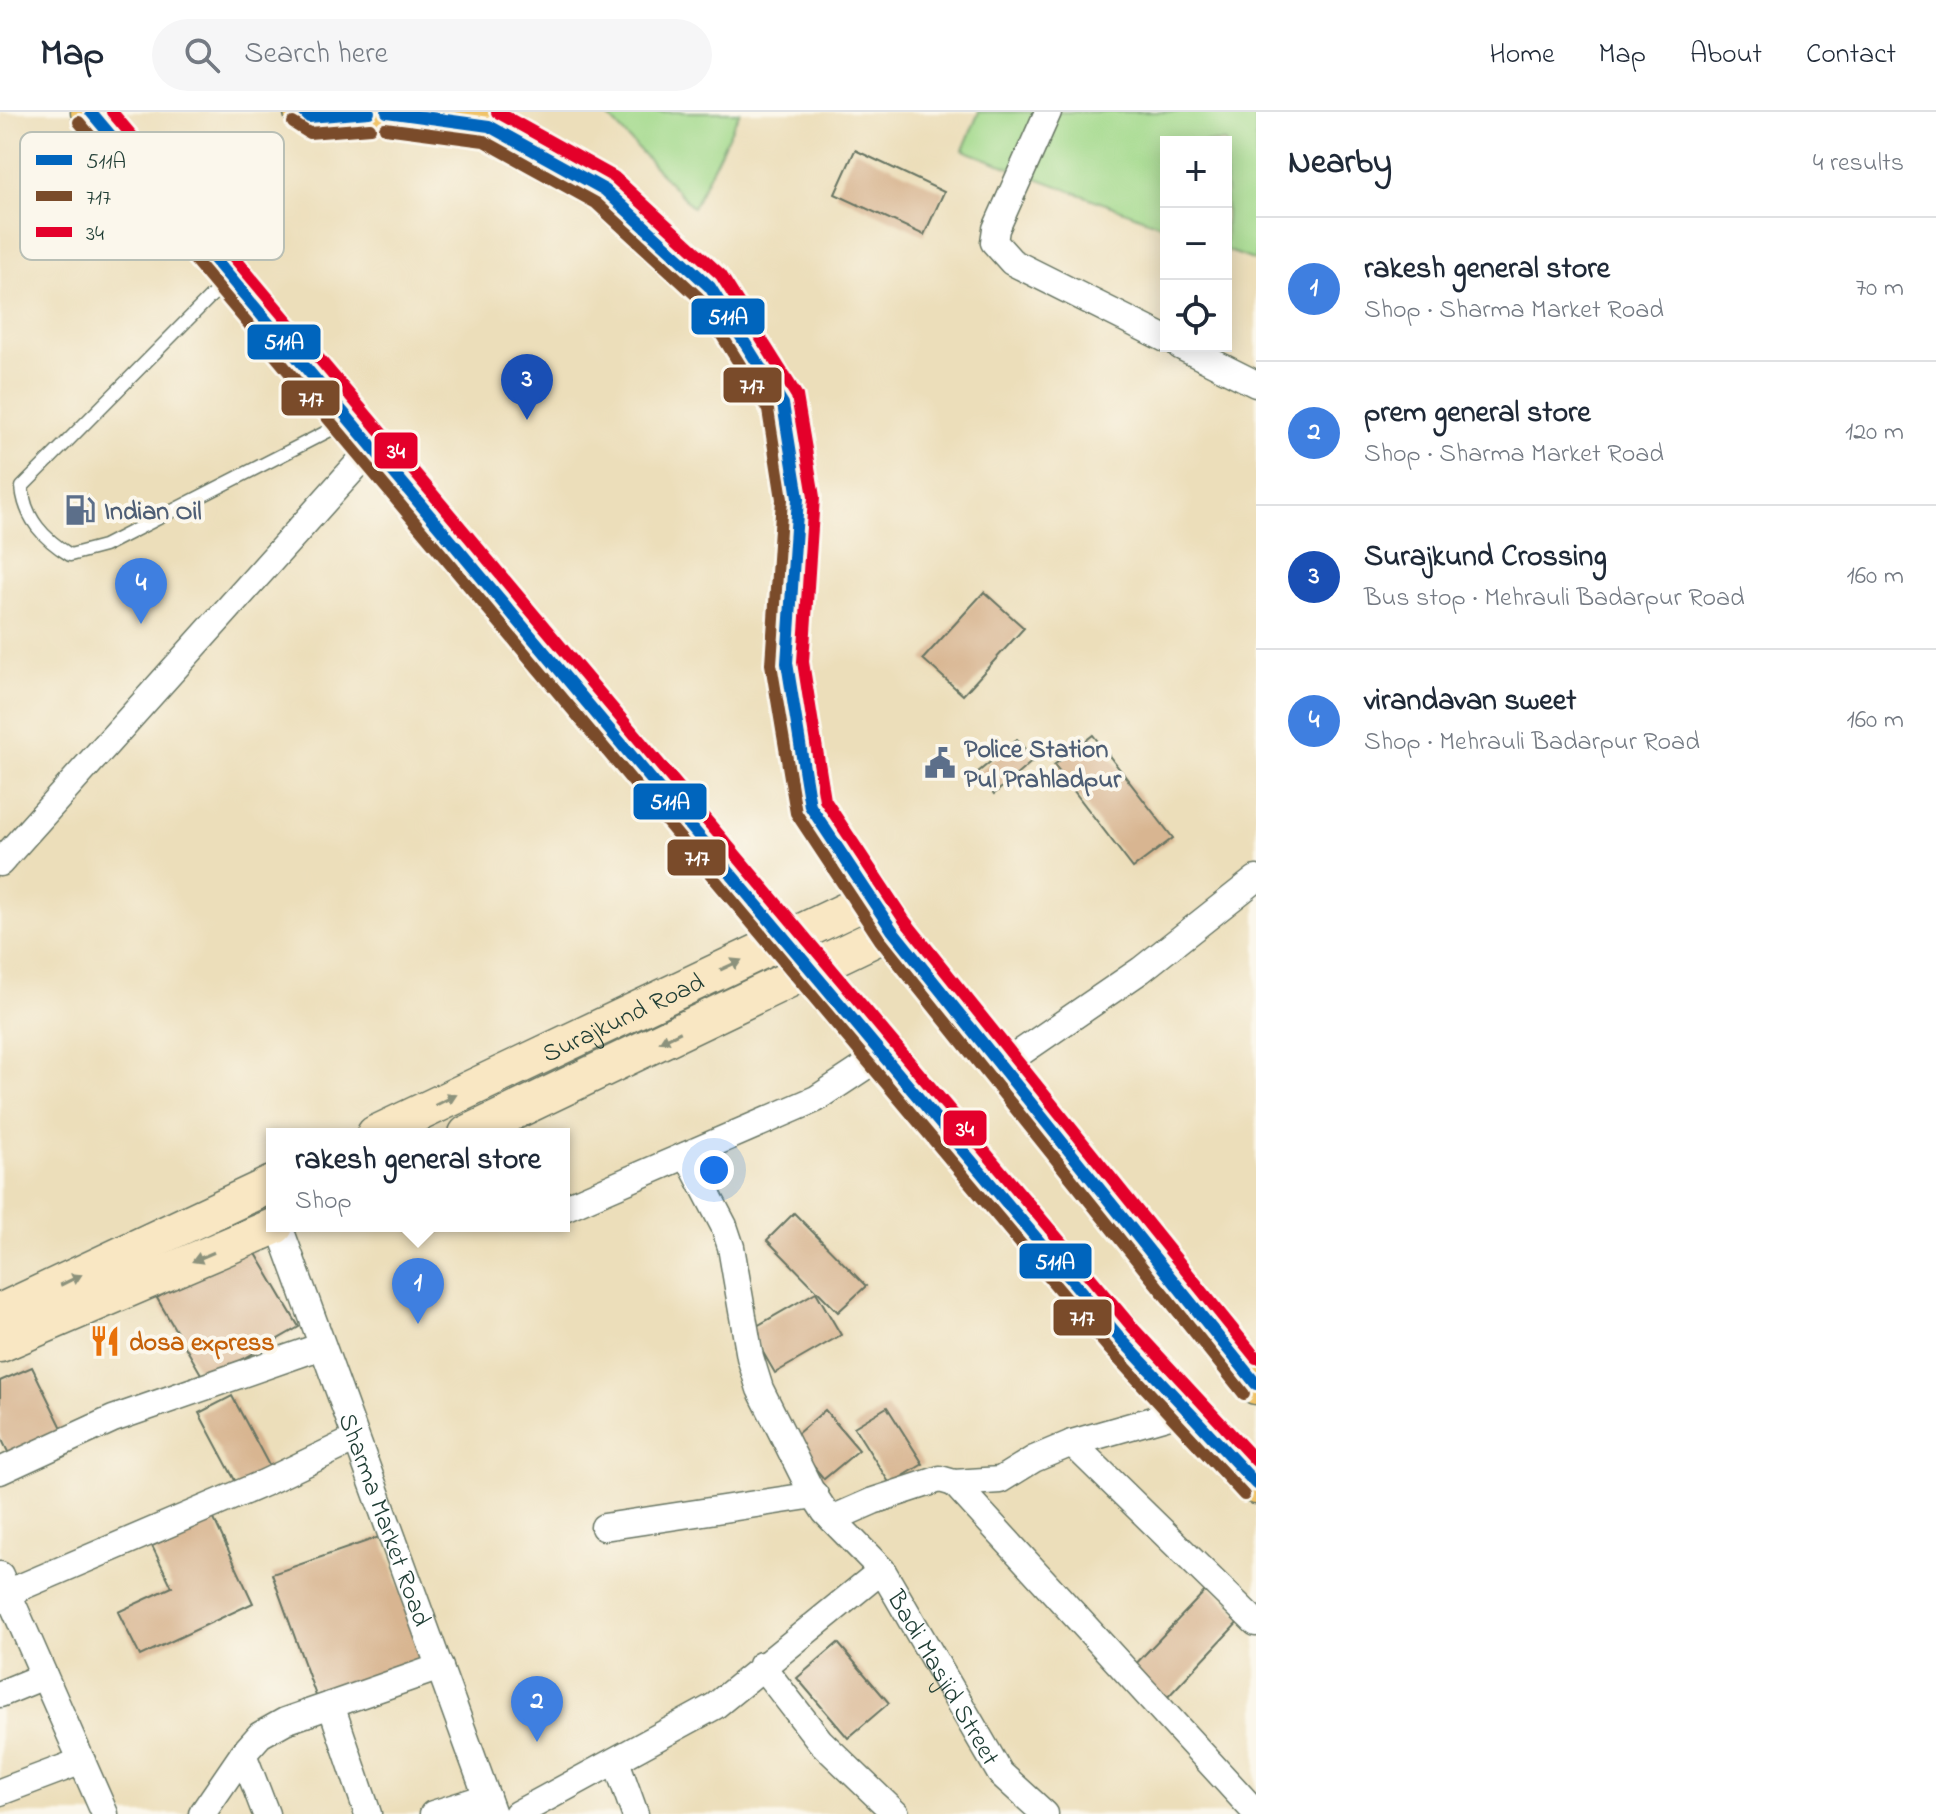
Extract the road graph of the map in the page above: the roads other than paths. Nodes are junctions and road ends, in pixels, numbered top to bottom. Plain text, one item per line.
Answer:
1 (91, 112) edge
2 (304, 112) edge
3 (369, 112) edge
4 (387, 112) edge
5 (1048, 112) edge
6 (108, 132) edge
7 (216, 260) edge
8 (230, 277) junction
9 (1160, 336) edge
10 (1192, 352) edge
11 (1256, 384) edge
12 (362, 433) junction
13 (0, 863) edge
14 (1256, 879) edge
15 (881, 914) junction
16 (800, 953) junction
17 (884, 1054) junction
18 (1001, 1066) junction
19 (389, 1128) edge
20 (478, 1128) edge
21 (687, 1155) junction
22 (266, 1187) edge
23 (570, 1205) edge
24 (266, 1231) edge
25 (279, 1232) edge
26 (0, 1312) edge
27 (0, 1344) edge
28 (322, 1346) junction
29 (1256, 1384) edge
30 (1187, 1410) junction
31 (356, 1439) junction
32 (1072, 1443) junction
33 (0, 1471) edge
34 (954, 1483) junction
35 (1256, 1484) edge
36 (815, 1495) junction
37 (832, 1519) junction
38 (604, 1527) dead end
39 (882, 1570) junction
40 (3, 1588) edge
41 (1256, 1623) edge
42 (761, 1665) junction
43 (440, 1667) junction
44 (44, 1676) junction
45 (0, 1694) edge
46 (331, 1705) junction
47 (243, 1754) junction
48 (82, 1761) junction
49 (616, 1761) junction
50 (0, 1792) edge
51 (490, 1806) edge
52 (1256, 1813) edge
53 (105, 1814) edge
54 (202, 1814) edge
55 (266, 1814) edge
56 (368, 1814) edge
57 (433, 1814) edge
58 (517, 1814) edge
59 (635, 1814) edge
60 (896, 1814) edge
61 (1045, 1814) edge

1 - 6 main road
2 - 3 main road
4 - 15 main road
5 - 9 street
7 - 8 main road
8 - 12 main road
8 - 12 lane
10 - 11 street
12 - 13 street
12 - 16 main road
14 - 18 street
15 - 16 main road, Surajkund Road
15 - 18 main road
16 - 17 main road
19 -> 16 main road, Surajkund Road
16 -> 20 main road, Surajkund Road
17 - 21 street
17 - 30 main road
18 - 29 main road
21 - 23 street
21 - 36 street, Badi Masjid Street
26 -> 22 main road
24 -> 27 main road
25 - 28 street, Sharma Market Road
28 - 31 street, Sharma Market Road
28 - 33 street
30 - 32 street
30 - 35 main road
31 - 40 street
31 - 43 street, Sharma Market Road
32 - 34 street
32 - 41 street
34 - 37 street
34 - 52 street
36 - 37 street, Badi Masjid Street
36 - 38 street
37 - 39 street, Badi Masjid Street
39 - 42 street
39 - 61 street, Badi Masjid Street
40 - 44 street
42 - 49 street
42 - 60 street
43 - 46 street
43 - 51 street, Sharma Market Road
44 - 45 street
44 - 48 street
46 - 47 street
46 - 56 street
47 - 54 street
47 - 55 street
48 - 50 street
48 - 53 street
49 - 58 street
49 - 59 street
51 - 57 street

